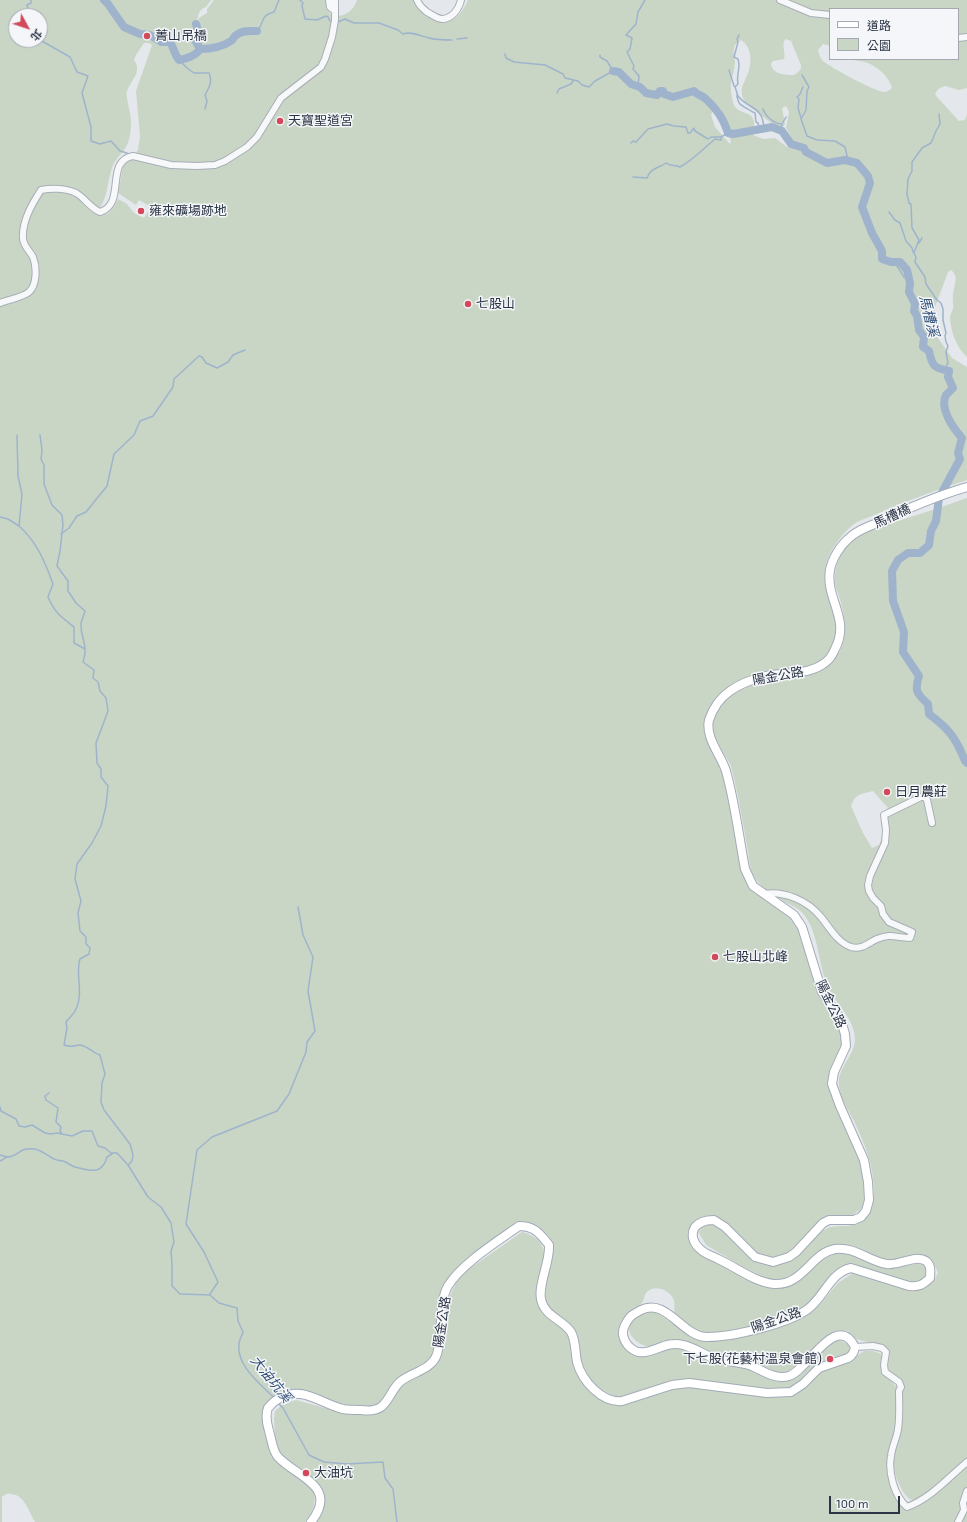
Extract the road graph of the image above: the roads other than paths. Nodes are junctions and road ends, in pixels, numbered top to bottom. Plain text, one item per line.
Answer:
1 (332, 0) edge
2 (417, 0) edge
3 (461, 0) edge
4 (780, 0) edge
5 (829, 15) edge
6 (0, 302) edge
7 (967, 487) edge
8 (832, 564) joint
9 (932, 823) dead end
10 (764, 894) junction
11 (855, 1347) junction
12 (967, 1462) edge
13 (967, 1492) edge
14 (311, 1522) edge
15 (958, 1522) edge

1 - 6 street
2 - 3 street
4 - 5 street
7 - 8 main road, 馬槽橋
8 - 10 main road, 陽金公路
9 - 10 street
10 - 11 main road, 陽金公路
11 - 12 street
11 - 14 main road, 陽金公路
13 - 15 street

